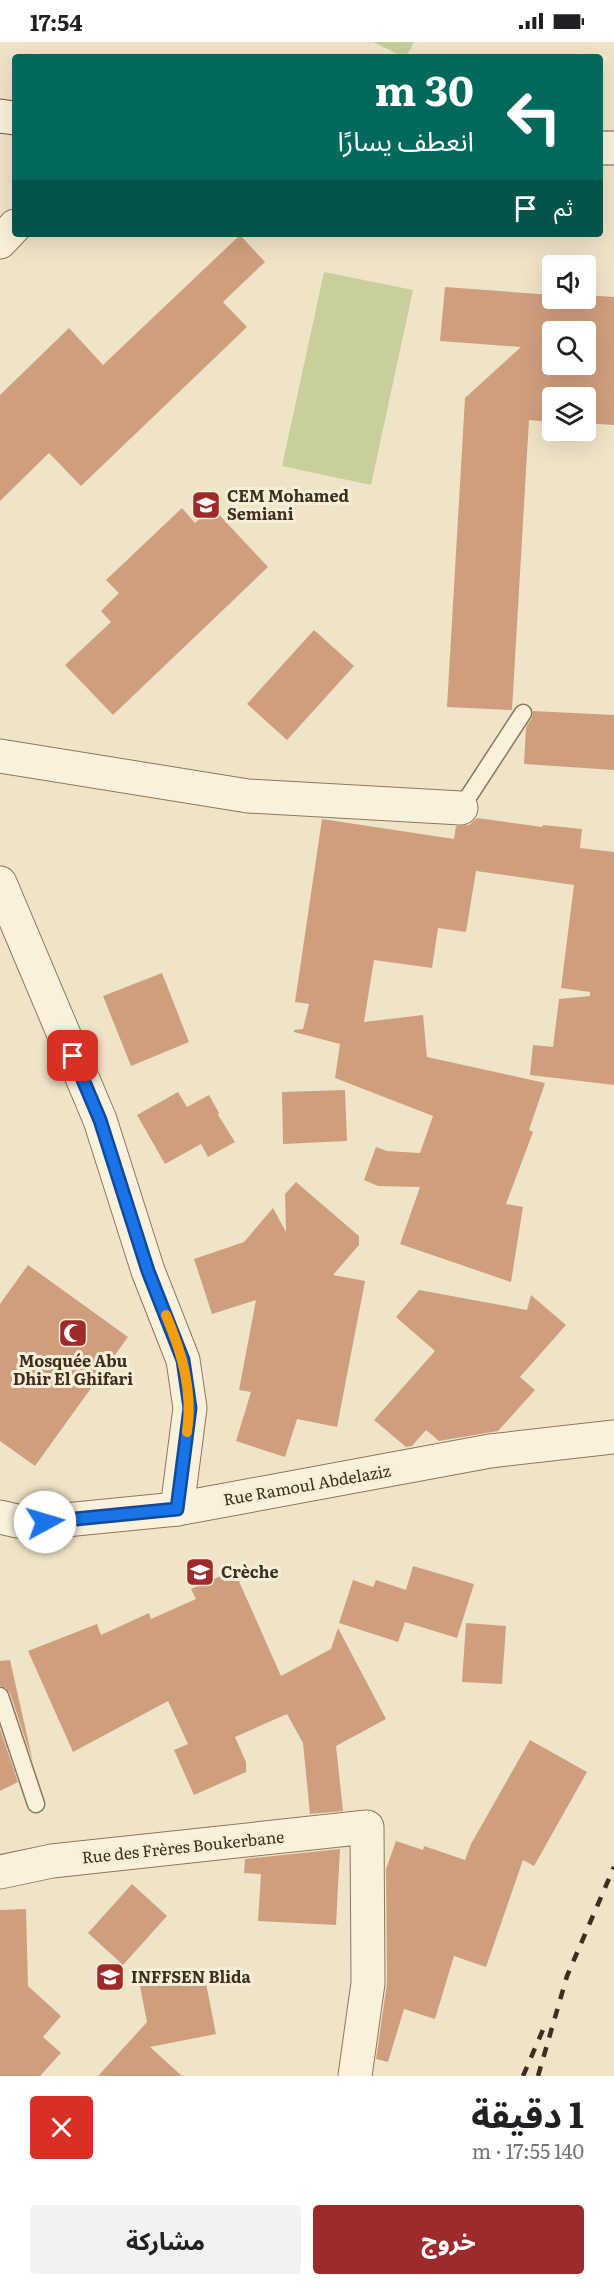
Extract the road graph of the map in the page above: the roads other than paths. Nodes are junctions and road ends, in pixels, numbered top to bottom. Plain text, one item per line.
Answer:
1 (12, 229) edge
2 (0, 242) edge
3 (523, 713) dead end
4 (0, 756) edge
5 (461, 808) joint
6 (0, 884) edge
7 (614, 1437) edge
8 (177, 1509) junction
9 (0, 1517) edge
10 (0, 1696) edge
11 (36, 1804) dead end
12 (0, 1872) edge
13 (355, 2076) edge

1 - 2 street
3 - 5 lane
4 - 5 street
6 - 8 street
7 - 8 street, Rue Ramoul Abdelaziz
8 - 9 street, Rue Ramoul Abdelaziz
10 - 11 lane
12 - 13 street, Rue des Frères Boukerbane

